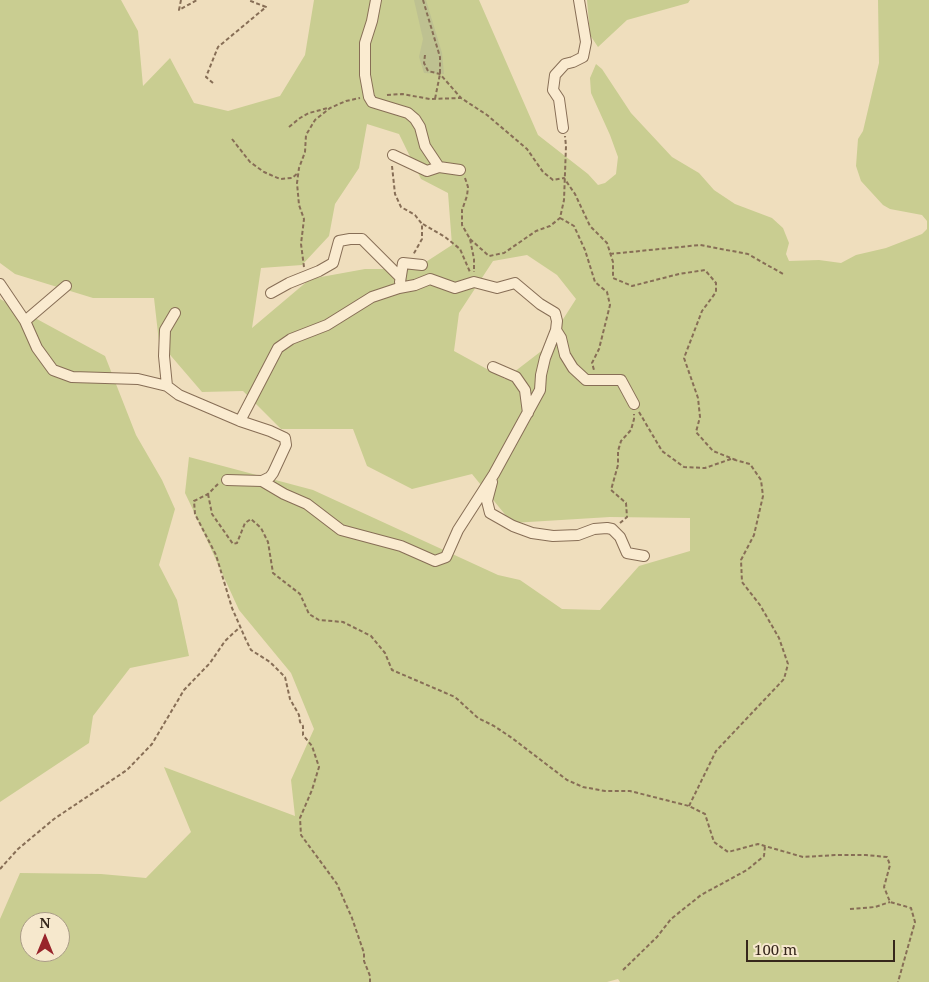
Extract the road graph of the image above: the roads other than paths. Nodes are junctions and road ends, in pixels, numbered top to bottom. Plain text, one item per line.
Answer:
1 (376, 0) edge
2 (578, 0) edge
3 (563, 128) road end
4 (393, 155) road end
5 (439, 167) junction
6 (460, 170) road end
7 (422, 265) road end
8 (400, 282) junction
9 (0, 284) edge
10 (66, 286) dead end
11 (271, 293) dead end
12 (175, 313) dead end
13 (25, 321) junction
14 (556, 330) junction
15 (493, 367) dead end
16 (168, 386) junction
17 (634, 404) road end
18 (528, 413) junction
19 (240, 421) junction
20 (494, 474) junction
21 (227, 480) road end
22 (262, 481) junction
23 (644, 556) dead end

1 - 5 street
2 - 3 street
4 - 5 street
5 - 6 street
7 - 8 street
8 - 11 street
8 - 14 street
8 - 19 street
9 - 13 street
10 - 13 street
12 - 16 street
13 - 16 street
14 - 17 street
14 - 18 street
15 - 18 street
16 - 19 street
18 - 20 street
19 - 22 street
20 - 22 street
20 - 23 street
21 - 22 street

